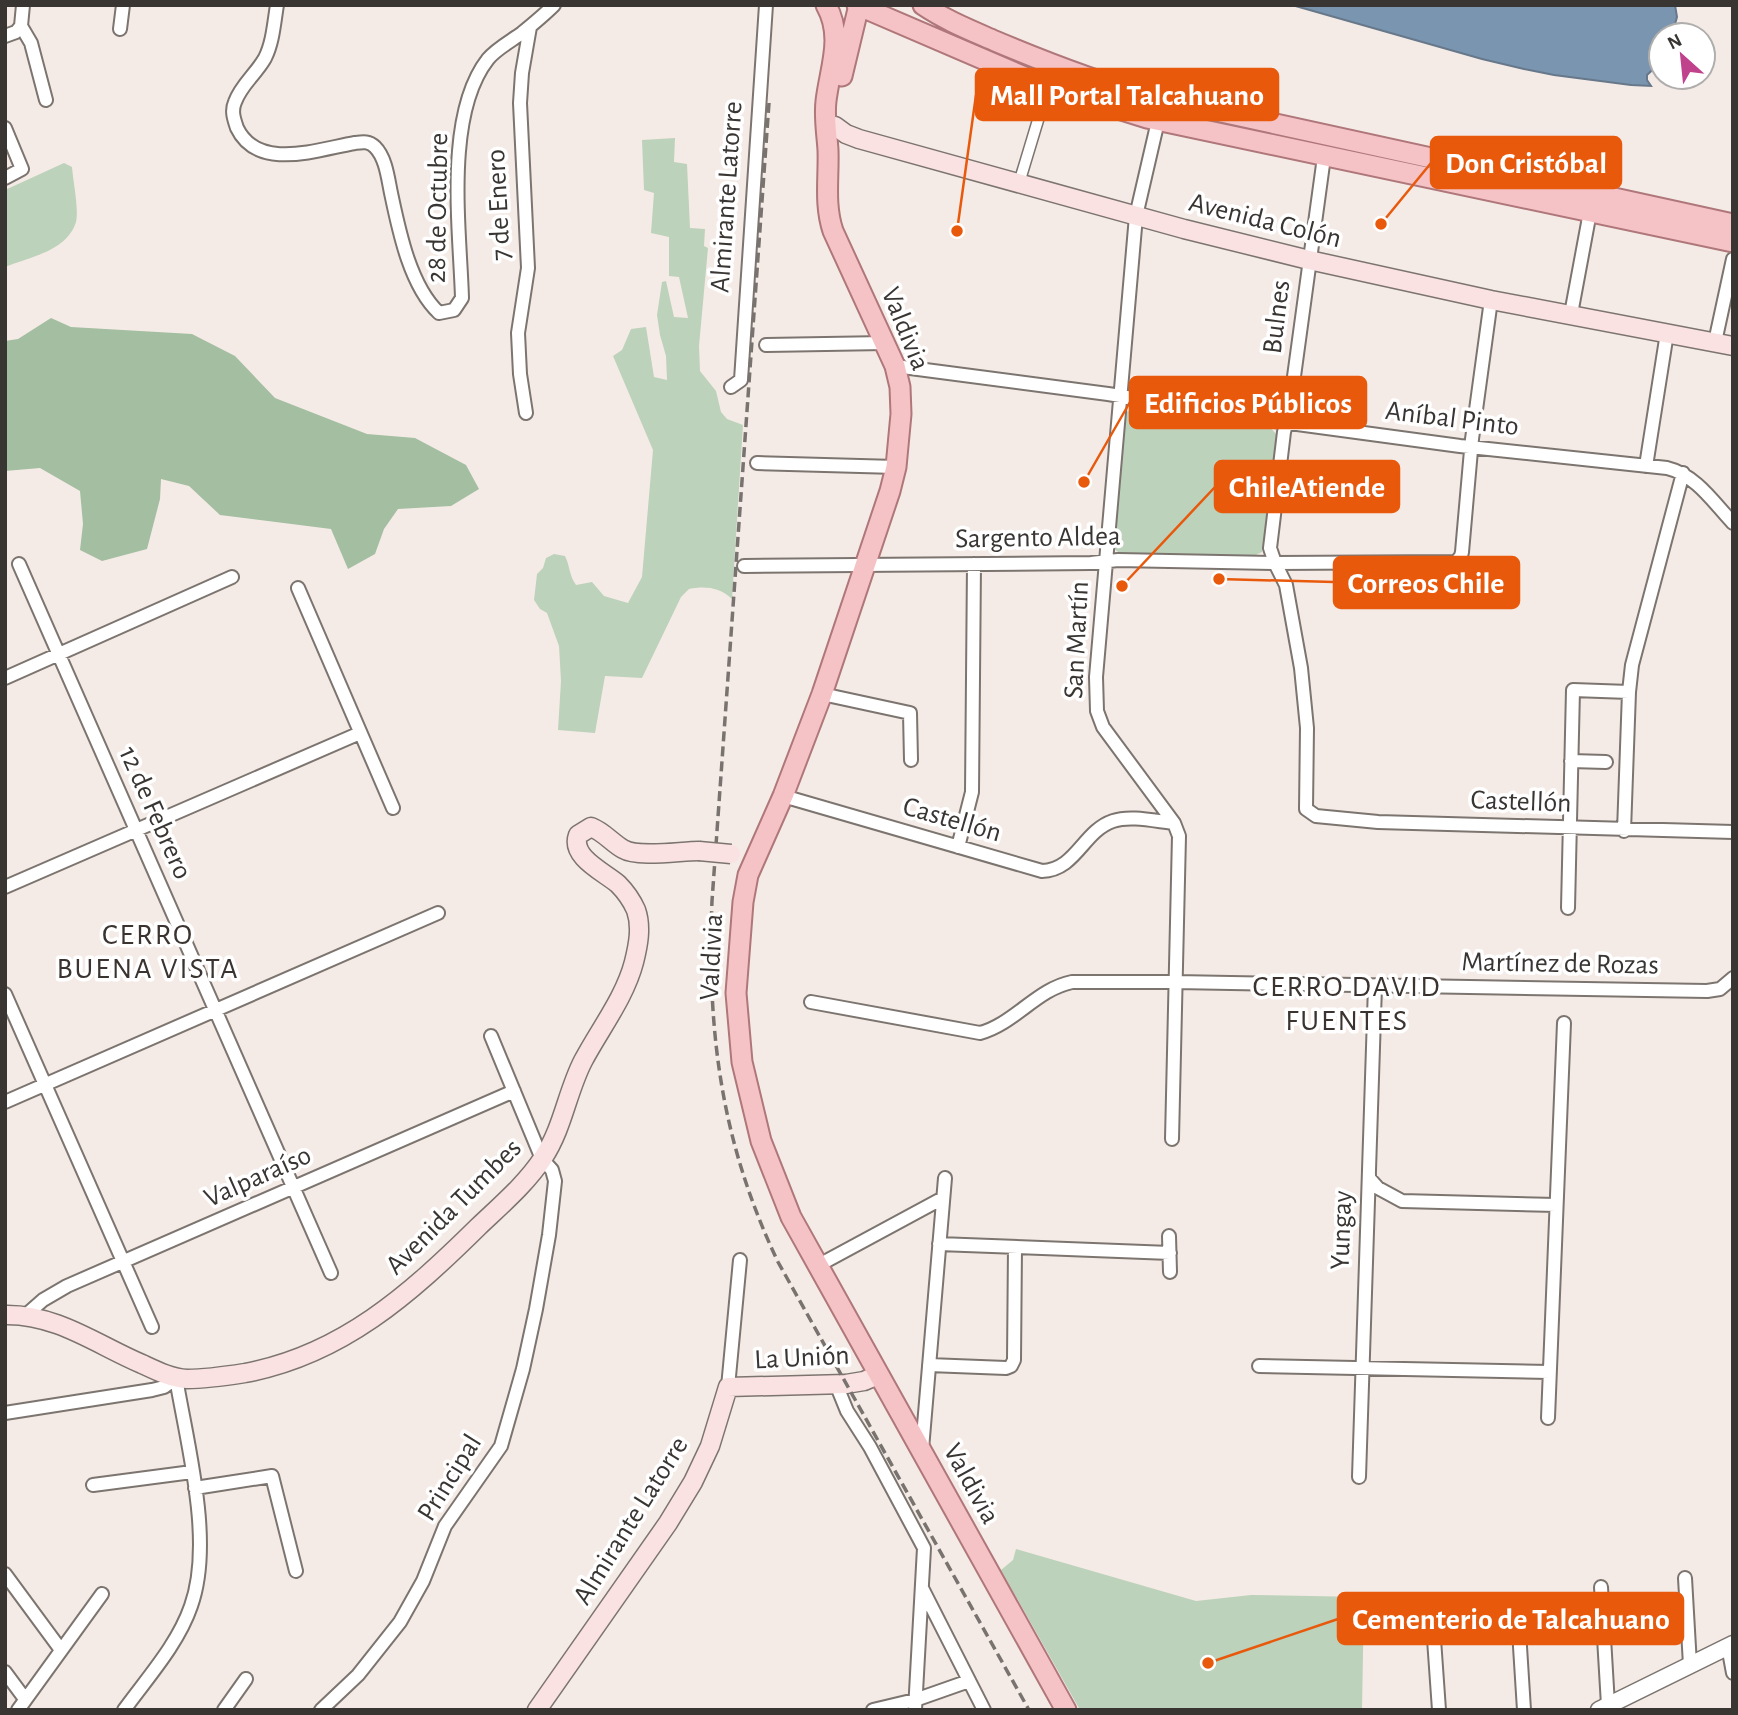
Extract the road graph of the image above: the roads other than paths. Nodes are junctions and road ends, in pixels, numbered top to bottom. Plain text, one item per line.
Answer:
1 (23, 5) edge
2 (122, 5) edge
3 (277, 5) edge
4 (554, 5) edge
5 (766, 5) edge
6 (826, 5) edge
7 (923, 5) edge
8 (858, 6) edge
9 (21, 26) junction
10 (530, 27) junction
11 (120, 29) dead end
12 (5, 36) edge
13 (1048, 87) junction
14 (46, 100) dead end
15 (1179, 103) junction
16 (830, 121) junction
17 (1158, 121) junction
18 (5, 128) edge
19 (1317, 132) junction
20 (1324, 157) junction
21 (5, 177) edge
22 (1019, 183) junction
23 (1616, 199) junction
24 (1590, 212) junction
25 (1136, 216) junction
26 (1732, 230) edge
27 (1733, 259) edge
28 (1309, 260) junction
29 (1491, 300) junction
30 (1571, 314) junction
31 (1667, 333) junction
32 (885, 343) junction
33 (1724, 344) edge
34 (766, 345) dead end
35 (895, 366) junction
36 (731, 387) dead end
37 (1120, 397) junction
38 (526, 413) dead end
39 (1286, 422) junction
40 (1471, 448) junction
41 (757, 463) dead end
42 (1646, 466) junction
43 (896, 467) junction
44 (1683, 473) junction
45 (1733, 523) edge
46 (1105, 562) junction
47 (1275, 563) junction
48 (19, 564) dead end
49 (974, 564) junction
50 (744, 566) dead end
51 (865, 566) junction
52 (232, 578) dead end
53 (298, 588) dead end
54 (59, 654) junction
55 (5, 678) edge
56 (1629, 692) junction
57 (822, 694) junction
58 (360, 733) junction
59 (911, 760) dead end
60 (1571, 761) junction
61 (1606, 762) dead end
62 (783, 796) junction
63 (393, 808) dead end
64 (1308, 812) joint
65 (1174, 823) junction
66 (1570, 828) junction
67 (136, 830) junction
68 (1624, 831) junction
69 (1733, 832) edge
70 (958, 847) junction
71 (757, 857) junction
72 (5, 887) edge
73 (1568, 908) dead end
74 (438, 913) dead end
75 (1733, 978) edge
76 (1176, 982) junction
77 (1375, 986) junction
78 (5, 994) edge
79 (811, 1002) dead end
80 (216, 1012) junction
81 (1564, 1023) dead end
82 (491, 1036) dead end
83 (45, 1085) junction
84 (514, 1091) junction
85 (5, 1102) edge
86 (1171, 1139) dead end
87 (542, 1160) junction
88 (1369, 1173) junction
89 (945, 1178) dead end
90 (293, 1188) junction
91 (943, 1198) junction
92 (1556, 1205) junction
93 (1169, 1236) dead end
94 (939, 1244) junction
95 (1015, 1247) junction
96 (1170, 1253) junction
97 (740, 1261) dead end
98 (123, 1262) junction
99 (817, 1266) junction
100 (1170, 1272) dead end
101 (331, 1273) dead end
102 (5, 1315) edge
103 (26, 1315) junction
104 (152, 1327) dead end
105 (929, 1365) junction
106 (1259, 1366) dead end
107 (1362, 1368) junction
108 (1549, 1372) junction
109 (878, 1375) junction
110 (176, 1378) junction
111 (836, 1384) junction
112 (728, 1387) junction
113 (5, 1413) edge
114 (1548, 1418) dead end
115 (921, 1453) junction
116 (192, 1472) junction
117 (1359, 1477) dead end
118 (93, 1485) dead end
119 (195, 1488) junction
120 (296, 1571) dead end
121 (5, 1574) edge
122 (1685, 1578) dead end
123 (1601, 1587) dead end
124 (922, 1588) junction
125 (102, 1594) dead end
126 (1518, 1615) dead end
127 (1433, 1625) dead end
128 (1730, 1645) edge
129 (61, 1650) junction
130 (1690, 1665) junction
131 (5, 1672) edge
132 (1733, 1673) edge
133 (246, 1679) dead end
134 (969, 1681) junction
135 (21, 1705) edge
136 (915, 1705) edge
137 (1604, 1707) edge
138 (124, 1710) edge
139 (224, 1710) edge
140 (321, 1710) edge
141 (537, 1710) edge
142 (873, 1710) edge
143 (984, 1710) edge
144 (1066, 1710) edge
145 (1439, 1710) edge
146 (1524, 1710) edge

1 - 9 street
2 - 11 street
3 - 10 street, 28 de Octubre
4 - 10 street
5 - 36 street, Almirante Latorre
6 - 16 main road, Valdivia
7 - 15 main road
8 - 13 main road
8 - 16 main road, Valdivia
9 - 12 street
9 - 14 street
10 - 38 street, 7 de Enero
13 - 17 main road
13 - 22 street
15 - 17 main road
15 - 19 main road
16 - 22 main road, Avenida Colón
16 - 32 main road, Valdivia
17 - 20 main road
17 - 25 street, San Martín
18 - 21 street
19 - 20 main road
19 - 23 main road
20 - 24 main road
20 - 28 street, Bulnes
22 - 25 main road, Avenida Colón
23 - 24 main road
23 - 26 main road
24 - 26 main road
24 - 30 street
25 - 28 main road, Avenida Colón
25 - 37 street, San Martín
27 - 33 street
28 - 29 main road, Avenida Colón
28 - 39 street, Bulnes
29 - 30 main road, Avenida Colón
29 - 40 street
30 - 31 main road, Avenida Colón
31 - 33 main road, Avenida Colón
31 - 42 street
32 - 34 street
32 - 35 main road, Valdivia
35 - 37 street, Aníbal Pinto
35 - 43 main road, Valdivia
37 - 39 street, Aníbal Pinto
37 - 46 street, San Martín
39 - 40 street, Aníbal Pinto
39 - 47 street, Bulnes
40 - 42 street, Aníbal Pinto
40 - 47 street, Sargento Aldea
41 - 43 street
42 - 44 street, Aníbal Pinto
43 - 51 main road, Valdivia
44 - 45 street
44 - 56 street
46 - 47 street, Sargento Aldea
46 - 49 street, Sargento Aldea
46 - 65 street, San Martín
47 - 64 street, Bulnes
48 - 54 street, 12 de Febrero
49 - 51 street, Sargento Aldea
49 - 70 street
50 - 51 street, Sargento Aldea
51 - 57 main road, Valdivia
52 - 54 street
53 - 58 street
54 - 55 street
54 - 67 street, 12 de Febrero
56 - 60 street
56 - 68 street
57 - 59 street
57 - 62 main road, Valdivia
58 - 63 street
58 - 67 street
60 - 61 street
60 - 66 street
62 - 70 street, Castellón
62 - 71 main road, Valdivia
64 - 66 street, Castellón
65 - 70 street, Castellón
65 - 76 street, San Martín
66 - 68 street, Castellón
66 - 73 street
67 - 72 street
67 - 80 street, 12 de Febrero
68 - 69 street, Castellón
71 - 87 main road, Avenida Tumbes, bridge
71 - 99 main road, Valdivia
74 - 80 street
75 - 77 street, Martínez de Rozas
76 - 77 street, Martínez de Rozas
76 - 79 street, Martínez de Rozas
76 - 86 street, San Martín
77 - 88 street, Yungay
78 - 83 street
80 - 83 street
80 - 90 street, 12 de Febrero
81 - 92 street
82 - 84 street, Principal
83 - 85 street
83 - 98 street
84 - 87 street, Principal
84 - 90 street, Valparaíso
87 - 110 main road, Avenida Tumbes
87 - 140 street, Principal
88 - 92 street
88 - 107 street, Yungay
89 - 91 street
90 - 98 street, Valparaíso
90 - 101 street, 12 de Febrero
91 - 94 street
91 - 99 street
92 - 108 street
93 - 96 street
94 - 95 street
94 - 105 street
95 - 96 street
95 - 105 street
96 - 100 street
97 - 112 street, Almirante Latorre
98 - 103 street, Valparaíso
98 - 104 street
99 - 109 main road, Valdivia
102 - 103 main road, Avenida Tumbes
103 - 110 main road, Avenida Tumbes
105 - 115 street
106 - 107 street
107 - 108 street
107 - 117 street, Yungay
108 - 114 street
109 - 111 main road, La Unión
109 - 115 main road, Valdivia
110 - 113 street
110 - 116 street
111 - 112 main road, La Unión
111 - 124 street
112 - 141 main road, Almirante Latorre
115 - 144 main road, Valdivia
116 - 118 street
116 - 119 street
119 - 120 street
119 - 138 street
121 - 129 street
122 - 130 street
123 - 137 street
124 - 134 street
124 - 136 street
125 - 129 street
126 - 146 street
127 - 145 street
128 - 130 street
128 - 132 street
129 - 135 street
130 - 137 street
131 - 135 street
133 - 139 street
134 - 136 street
134 - 143 street
136 - 142 street

